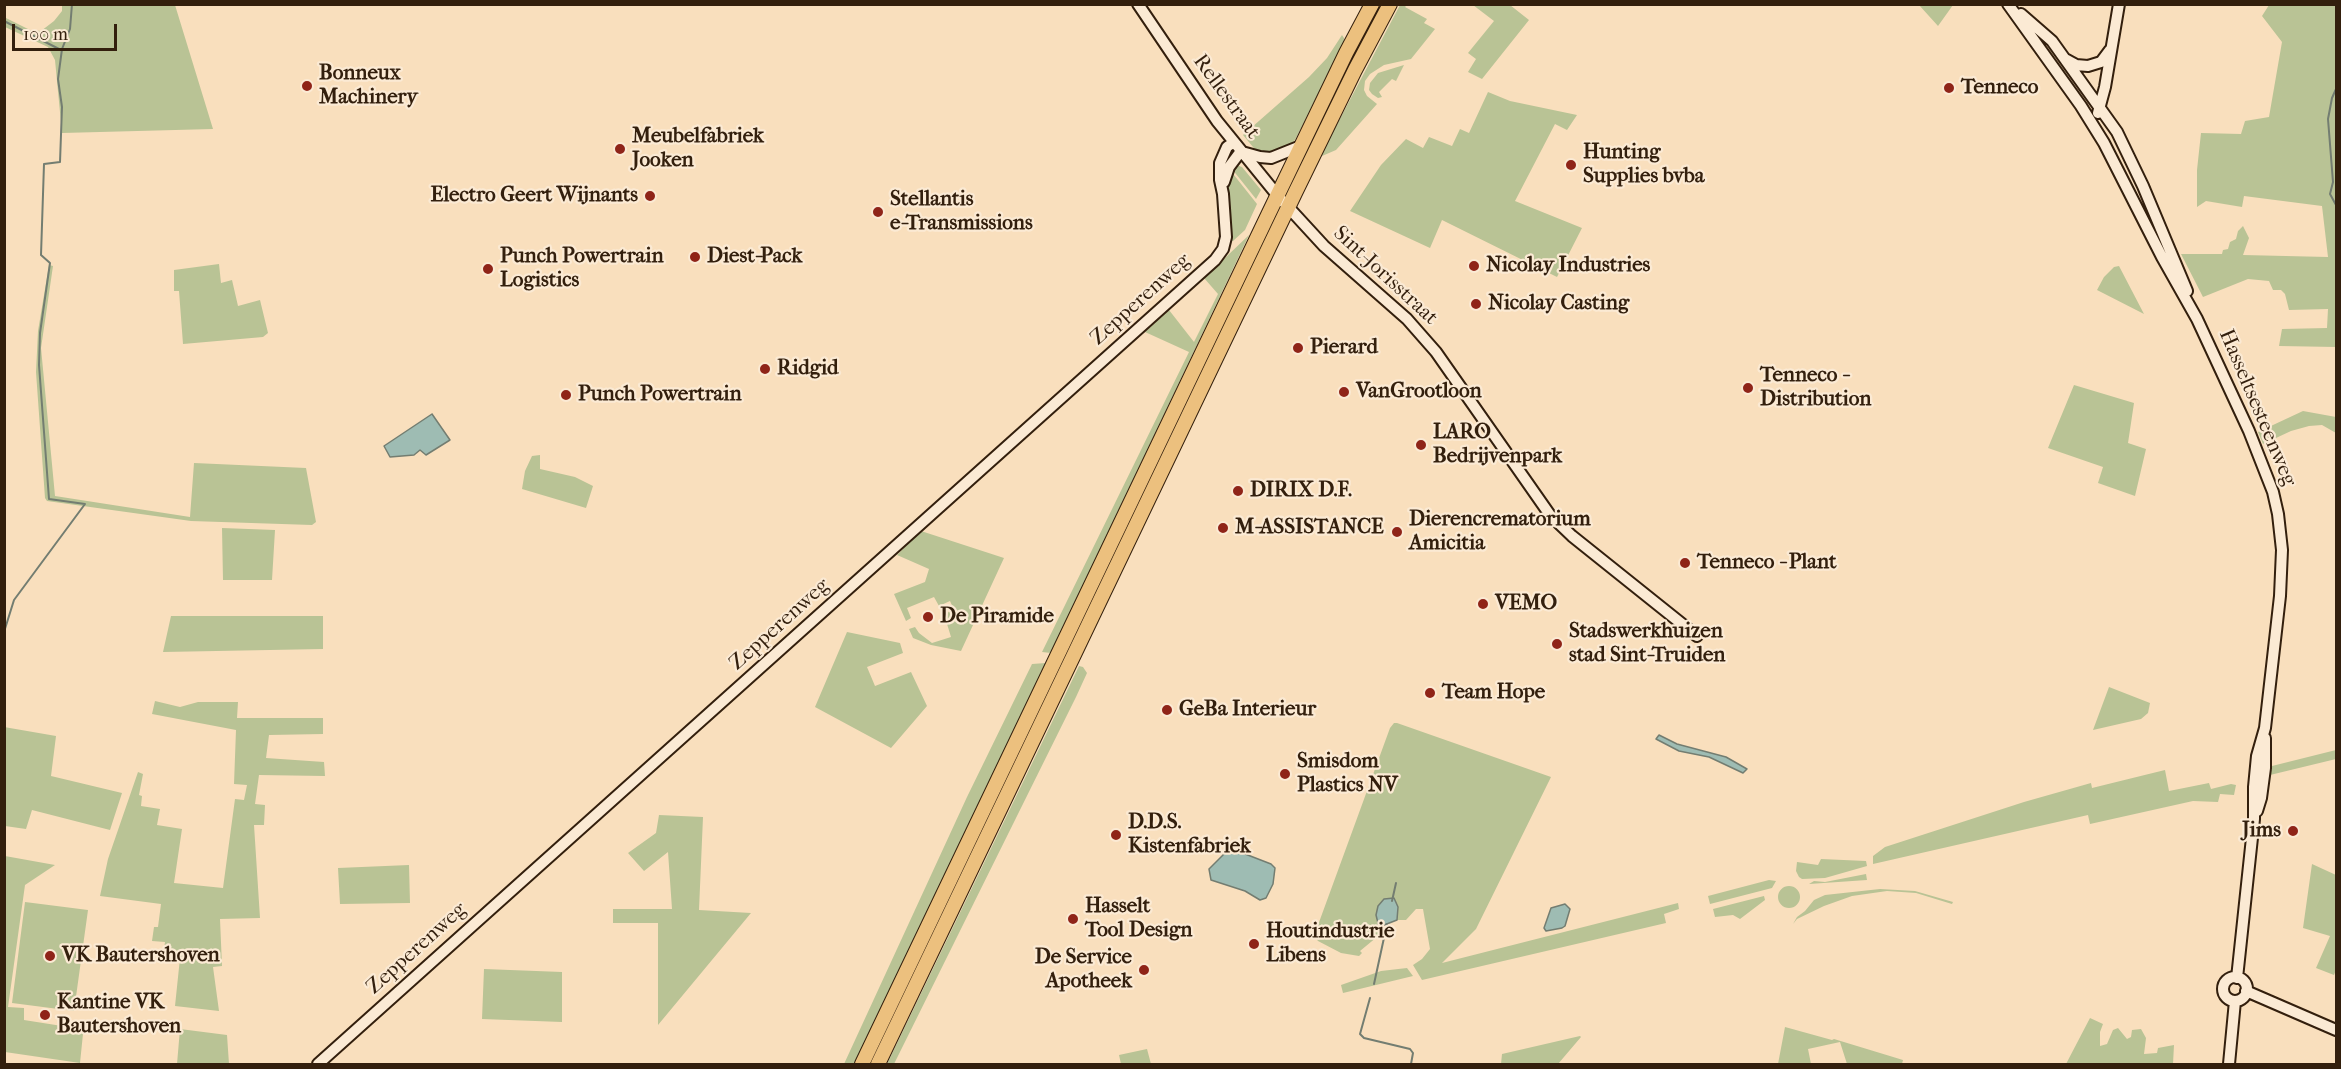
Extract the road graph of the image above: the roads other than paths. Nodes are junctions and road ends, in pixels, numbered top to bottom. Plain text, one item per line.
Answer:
1 (1138, 4) edge
2 (1372, 4) edge
3 (1390, 4) edge
4 (2008, 4) edge
5 (2013, 4) edge
6 (2119, 4) edge
7 (2112, 48) junction
8 (2065, 59) junction
9 (2100, 108) junction
10 (2094, 126) junction
11 (1234, 142) junction
12 (1301, 146) junction
13 (1241, 151) junction
14 (1223, 194) junction
15 (1278, 196) junction
16 (1288, 208) junction
17 (2197, 319) junction
18 (1697, 636) dead end
19 (2237, 978) junction
20 (2246, 991) junction
21 (2235, 1001) junction
22 (2337, 1030) edge
23 (318, 1065) edge
24 (862, 1065) edge
25 (878, 1065) edge
26 (2229, 1065) edge

1 - 11 street, Rellestraat
2 - 12 highway
3 - 16 highway
4 - 10 street, Hasseltsesteenweg
5 - 8 street, Hasseltsesteenweg
6 - 7 street
7 - 8 street
7 - 9 street
8 - 9 street, Hasseltsesteenweg
9 - 10 street
9 - 17 street, Hasseltsesteenweg
10 - 17 street, Hasseltsesteenweg
11 - 13 street, Rellestraat
11 - 14 street, Zepperenweg
12 - 13 street
12 - 15 highway
13 - 14 street, Zepperenweg
13 - 15 street, Rellestraat
14 - 23 street, Zepperenweg
15 - 16 street, Rellestraat
15 - 24 highway
16 - 18 street, Sint-Jorisstraat
16 - 25 highway
17 - 19 street, Hasseltsesteenweg
19 - 20 street
19 - 21 street
20 - 21 street
20 - 22 street
21 - 26 street

